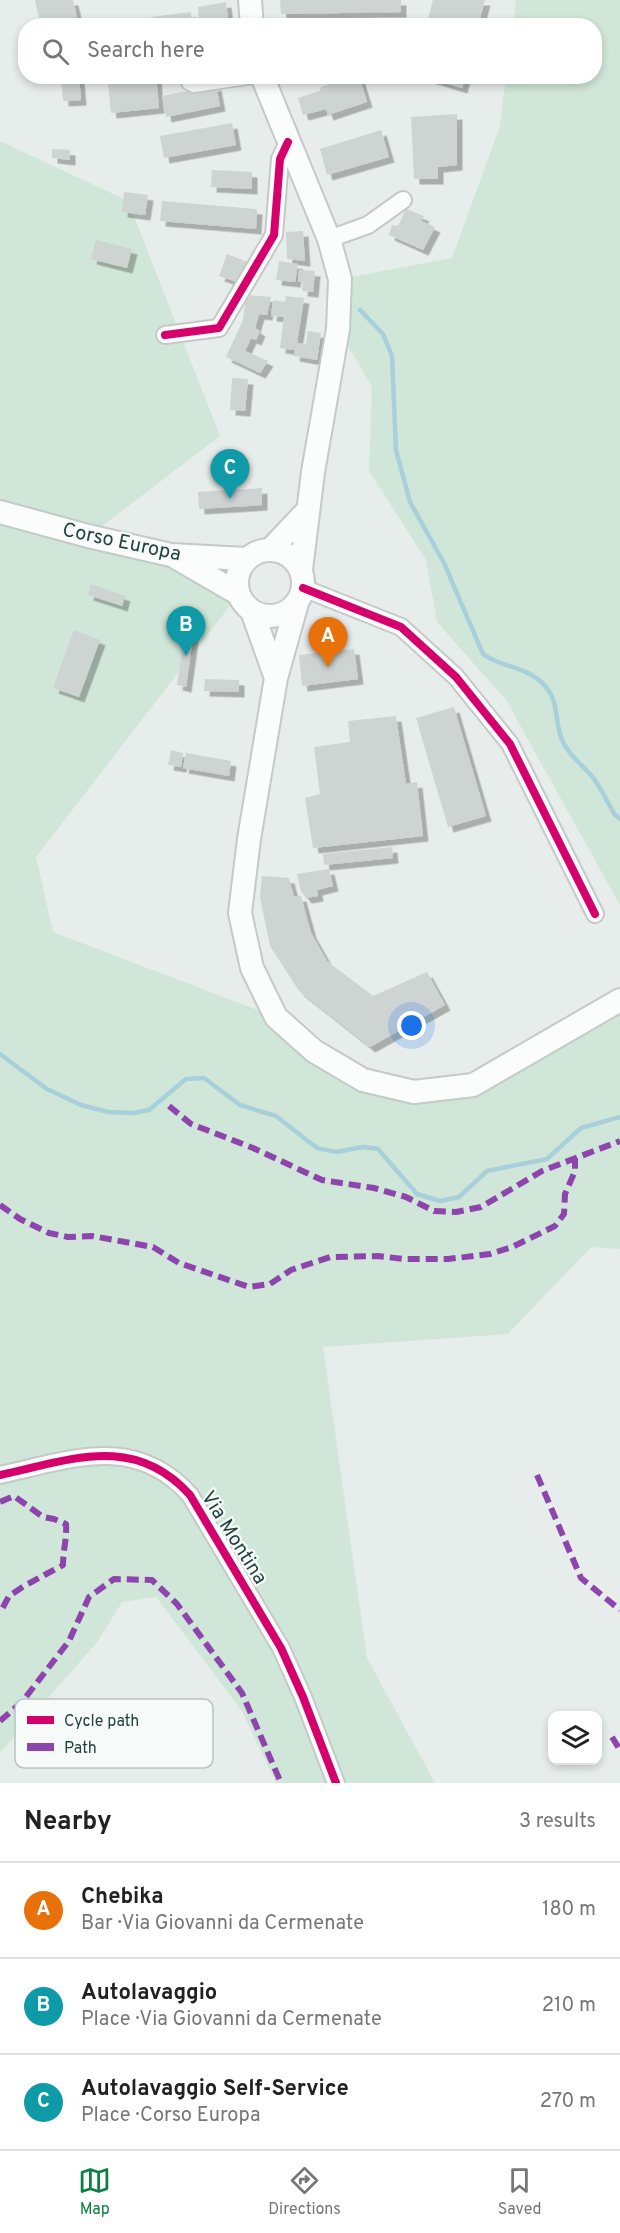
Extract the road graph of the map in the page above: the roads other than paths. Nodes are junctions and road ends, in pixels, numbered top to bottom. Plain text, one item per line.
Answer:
1 (250, 0) edge
2 (251, 18) edge
3 (186, 84) edge
4 (219, 84) edge
5 (265, 84) edge
6 (288, 142) junction
7 (403, 200) dead end
8 (329, 239) junction
9 (165, 335) dead end
10 (308, 510) junction
11 (0, 513) edge
12 (271, 549) junction
13 (171, 555) junction
14 (246, 560) junction
15 (301, 587) junction
16 (245, 603) junction
17 (276, 678) junction
18 (595, 914) dead end
19 (620, 1000) edge
20 (0, 1475) edge
21 (336, 1783) edge

1 - 2 main road
3 - 4 lane
5 - 6 main road
6 - 8 main road
6 - 9 street
7 - 8 street
8 - 10 main road
10 - 12 main road
10 - 15 main road
11 - 13 main road, Corso Europa
12 - 14 main road
12 - 15 main road
13 - 14 main road, Corso Europa
13 - 16 main road
14 - 16 main road
15 - 16 main road
15 - 17 main road
15 - 18 street
16 - 17 main road
17 - 19 main road
20 - 21 street, Via Montina

